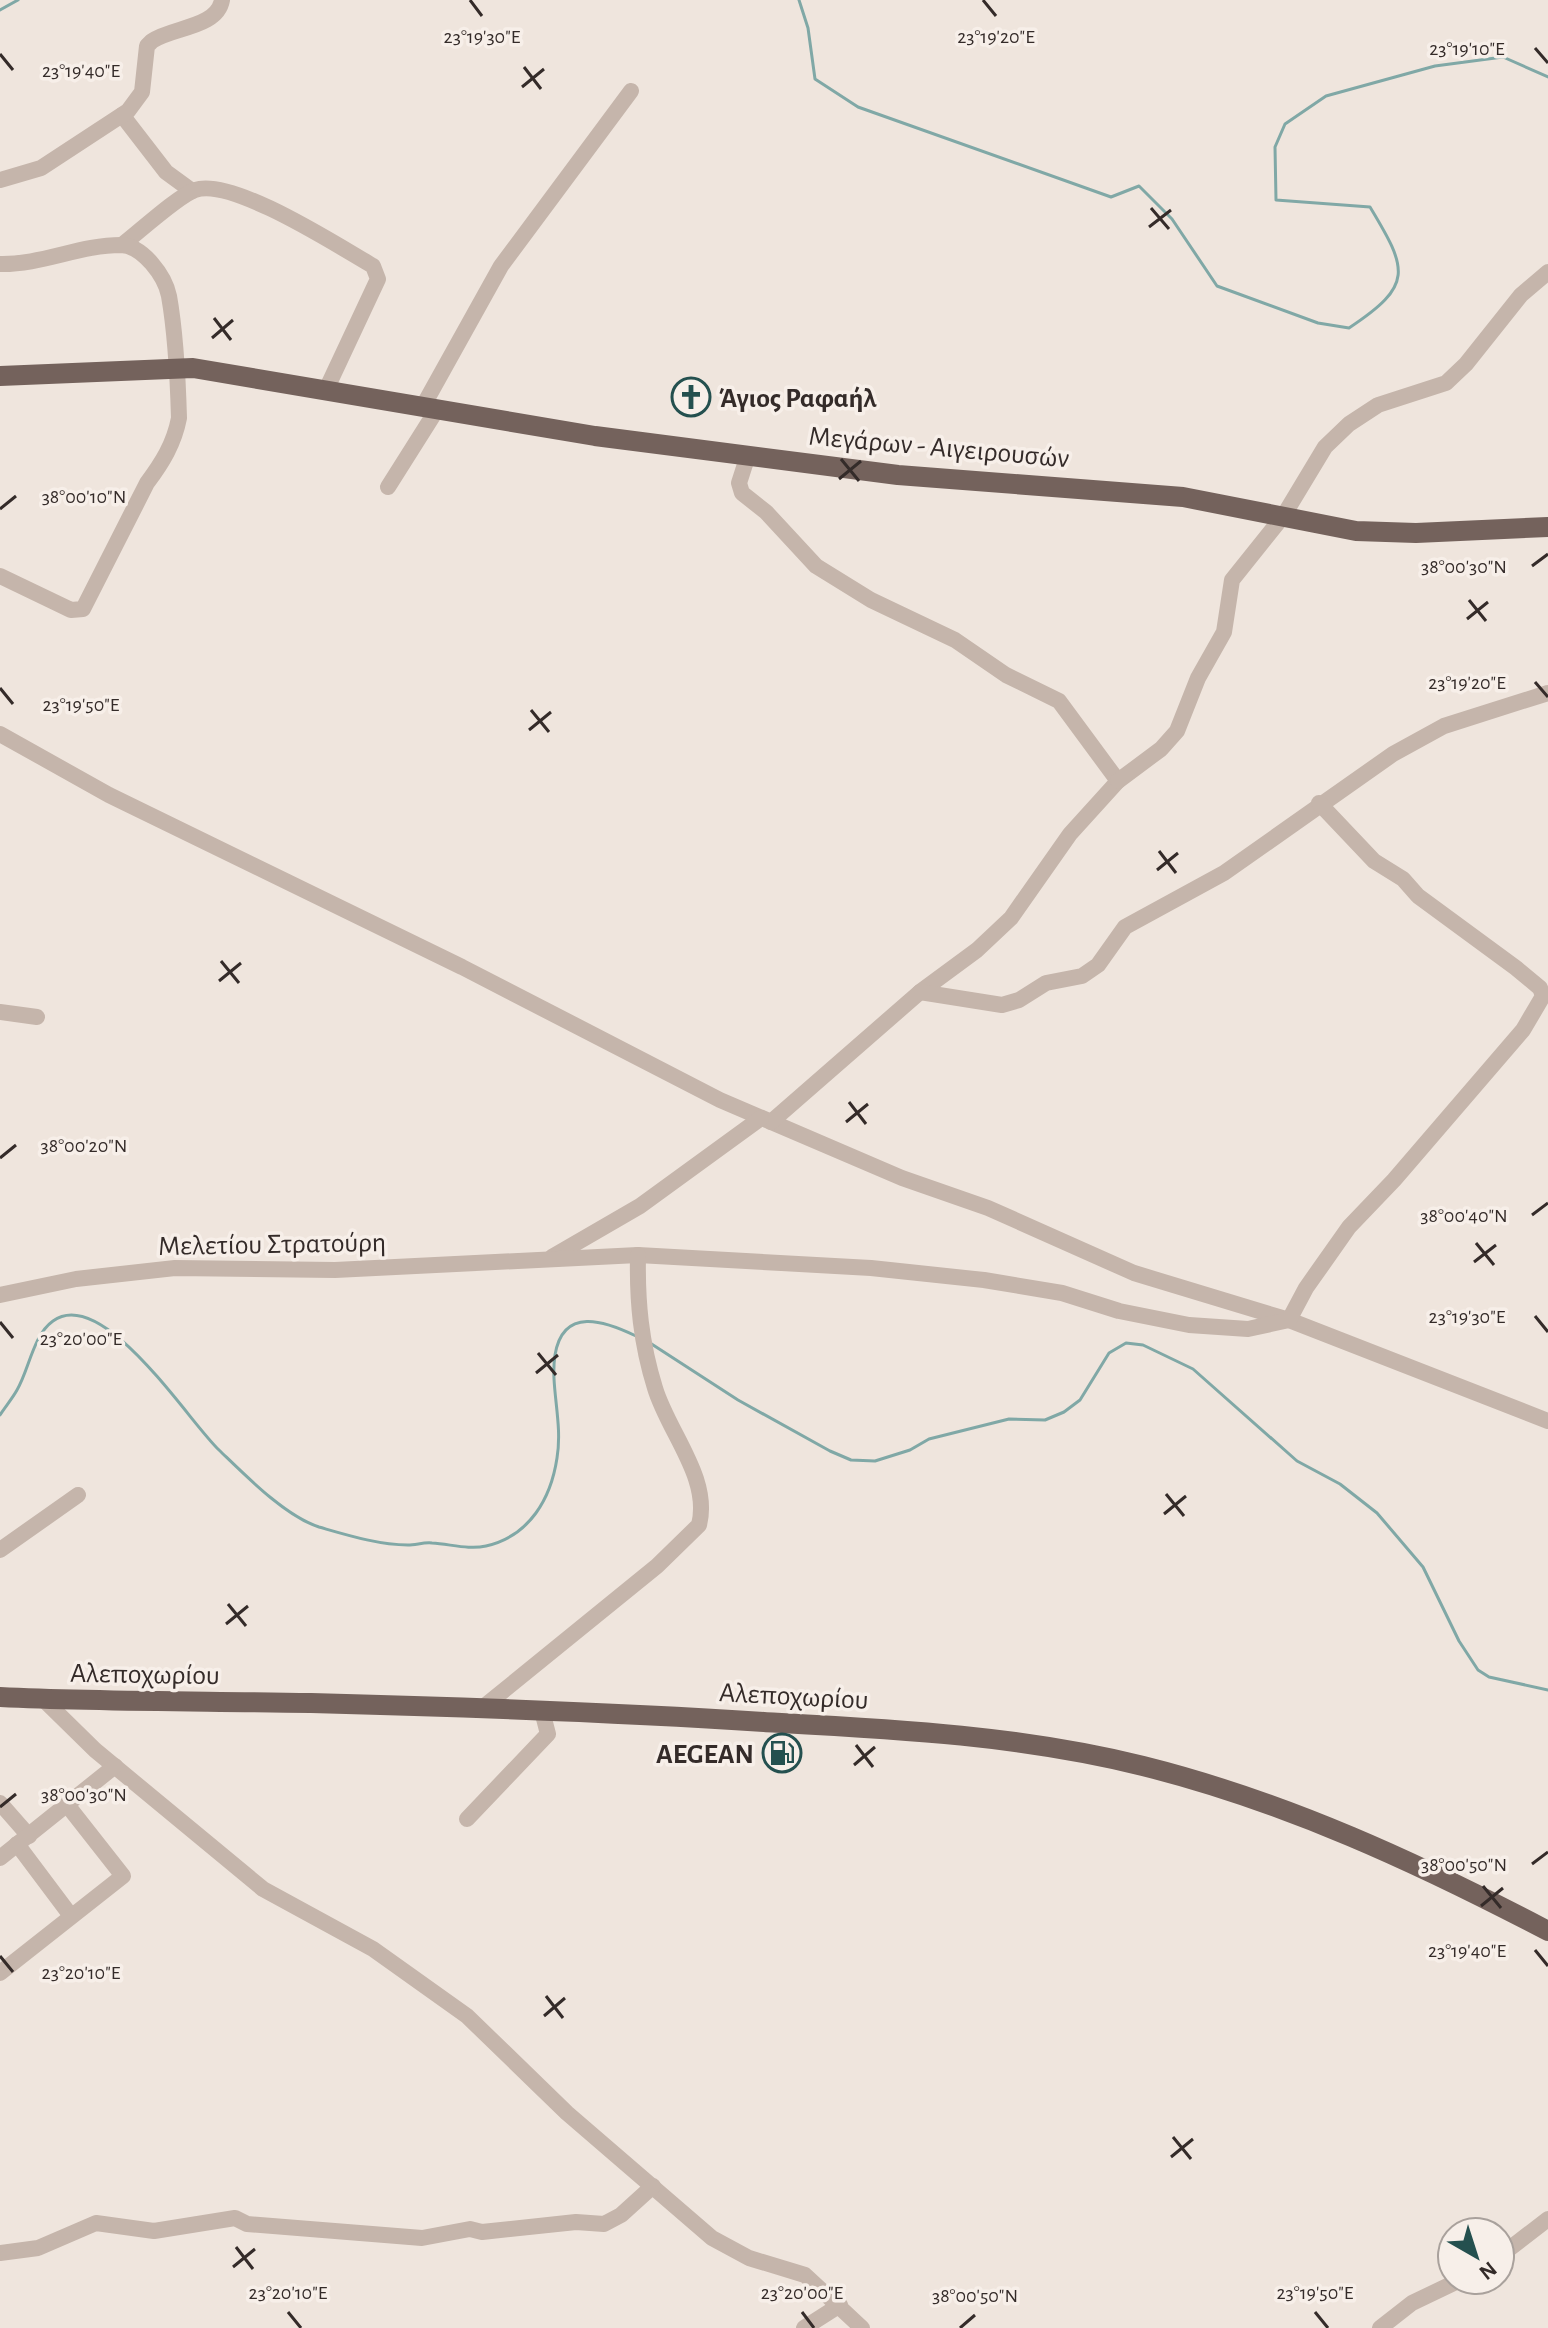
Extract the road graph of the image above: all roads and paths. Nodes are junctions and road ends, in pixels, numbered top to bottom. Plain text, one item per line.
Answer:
1 (222, 0) edge
2 (631, 91) dead end
3 (122, 115) junction
4 (0, 180) edge
5 (192, 191) junction
6 (122, 245) junction
7 (0, 264) edge
8 (1548, 272) edge
9 (174, 370) junction
10 (0, 376) edge
11 (326, 390) junction
12 (429, 410) junction
13 (748, 455) junction
14 (388, 487) dead end
15 (1284, 515) junction
16 (1548, 527) edge
17 (0, 576) edge
18 (1548, 693) edge
19 (0, 734) edge
20 (1118, 781) junction
21 (1319, 803) junction
22 (920, 992) junction
23 (0, 1012) edge
24 (37, 1017) dead end
25 (766, 1120) junction
26 (638, 1255) junction
27 (548, 1259) junction
28 (0, 1295) edge
29 (1289, 1320) junction
30 (1548, 1421) edge
31 (78, 1495) dead end
32 (0, 1550) edge
33 (0, 1697) edge
34 (43, 1699) junction
35 (481, 1709) junction
36 (542, 1711) junction
37 (115, 1766) junction
38 (0, 1803) edge
39 (68, 1806) junction
40 (467, 1819) dead end
41 (23, 1840) junction
42 (0, 1858) edge
43 (71, 1916) junction
44 (1548, 1931) edge
45 (0, 1973) edge
46 (653, 2186) junction
47 (1548, 2219) edge
48 (1516, 2244) edge
49 (0, 2253) edge
50 (1436, 2292) edge
51 (840, 2305) junction
52 (804, 2328) edge
53 (862, 2328) edge
54 (1380, 2328) edge

1 - 3 street
2 - 12 street
3 - 4 street
3 - 5 street
5 - 6 street
5 - 11 street
6 - 7 street
6 - 9 street
8 - 15 street
9 - 10 main road, Μεγάρων - Αιγειρουσών
9 - 11 main road, Μεγάρων - Αιγειρουσών
9 - 17 street
11 - 12 main road, Μεγάρων - Αιγειρουσών
12 - 13 main road, Μεγάρων - Αιγειρουσών
12 - 14 street
13 - 15 main road, Μεγάρων - Αιγειρουσών
13 - 20 street
15 - 16 main road, Μεγάρων - Αιγειρουσών
15 - 20 street
18 - 21 street
19 - 25 street
20 - 22 street
21 - 22 street
21 - 29 street
22 - 25 street
23 - 24 street
25 - 27 street
25 - 29 street
26 - 27 street, Μελετίου Στρατούρη
26 - 29 street, Μελετίου Στρατούρη
26 - 35 street
27 - 28 street, Μελετίου Στρατούρη
29 - 30 street
31 - 32 street
33 - 34 main road, Αλεποχωρίου
34 - 35 main road, Αλεποχωρίου
34 - 37 street
35 - 36 main road, Αλεποχωρίου
36 - 40 street
36 - 44 main road, Αλεποχωρίου
37 - 39 street
37 - 46 street
38 - 41 street
39 - 41 street
39 - 43 street
41 - 42 street
41 - 43 street
43 - 45 street
46 - 49 street
46 - 51 street
47 - 48 street
50 - 54 street
51 - 52 street
51 - 53 street

